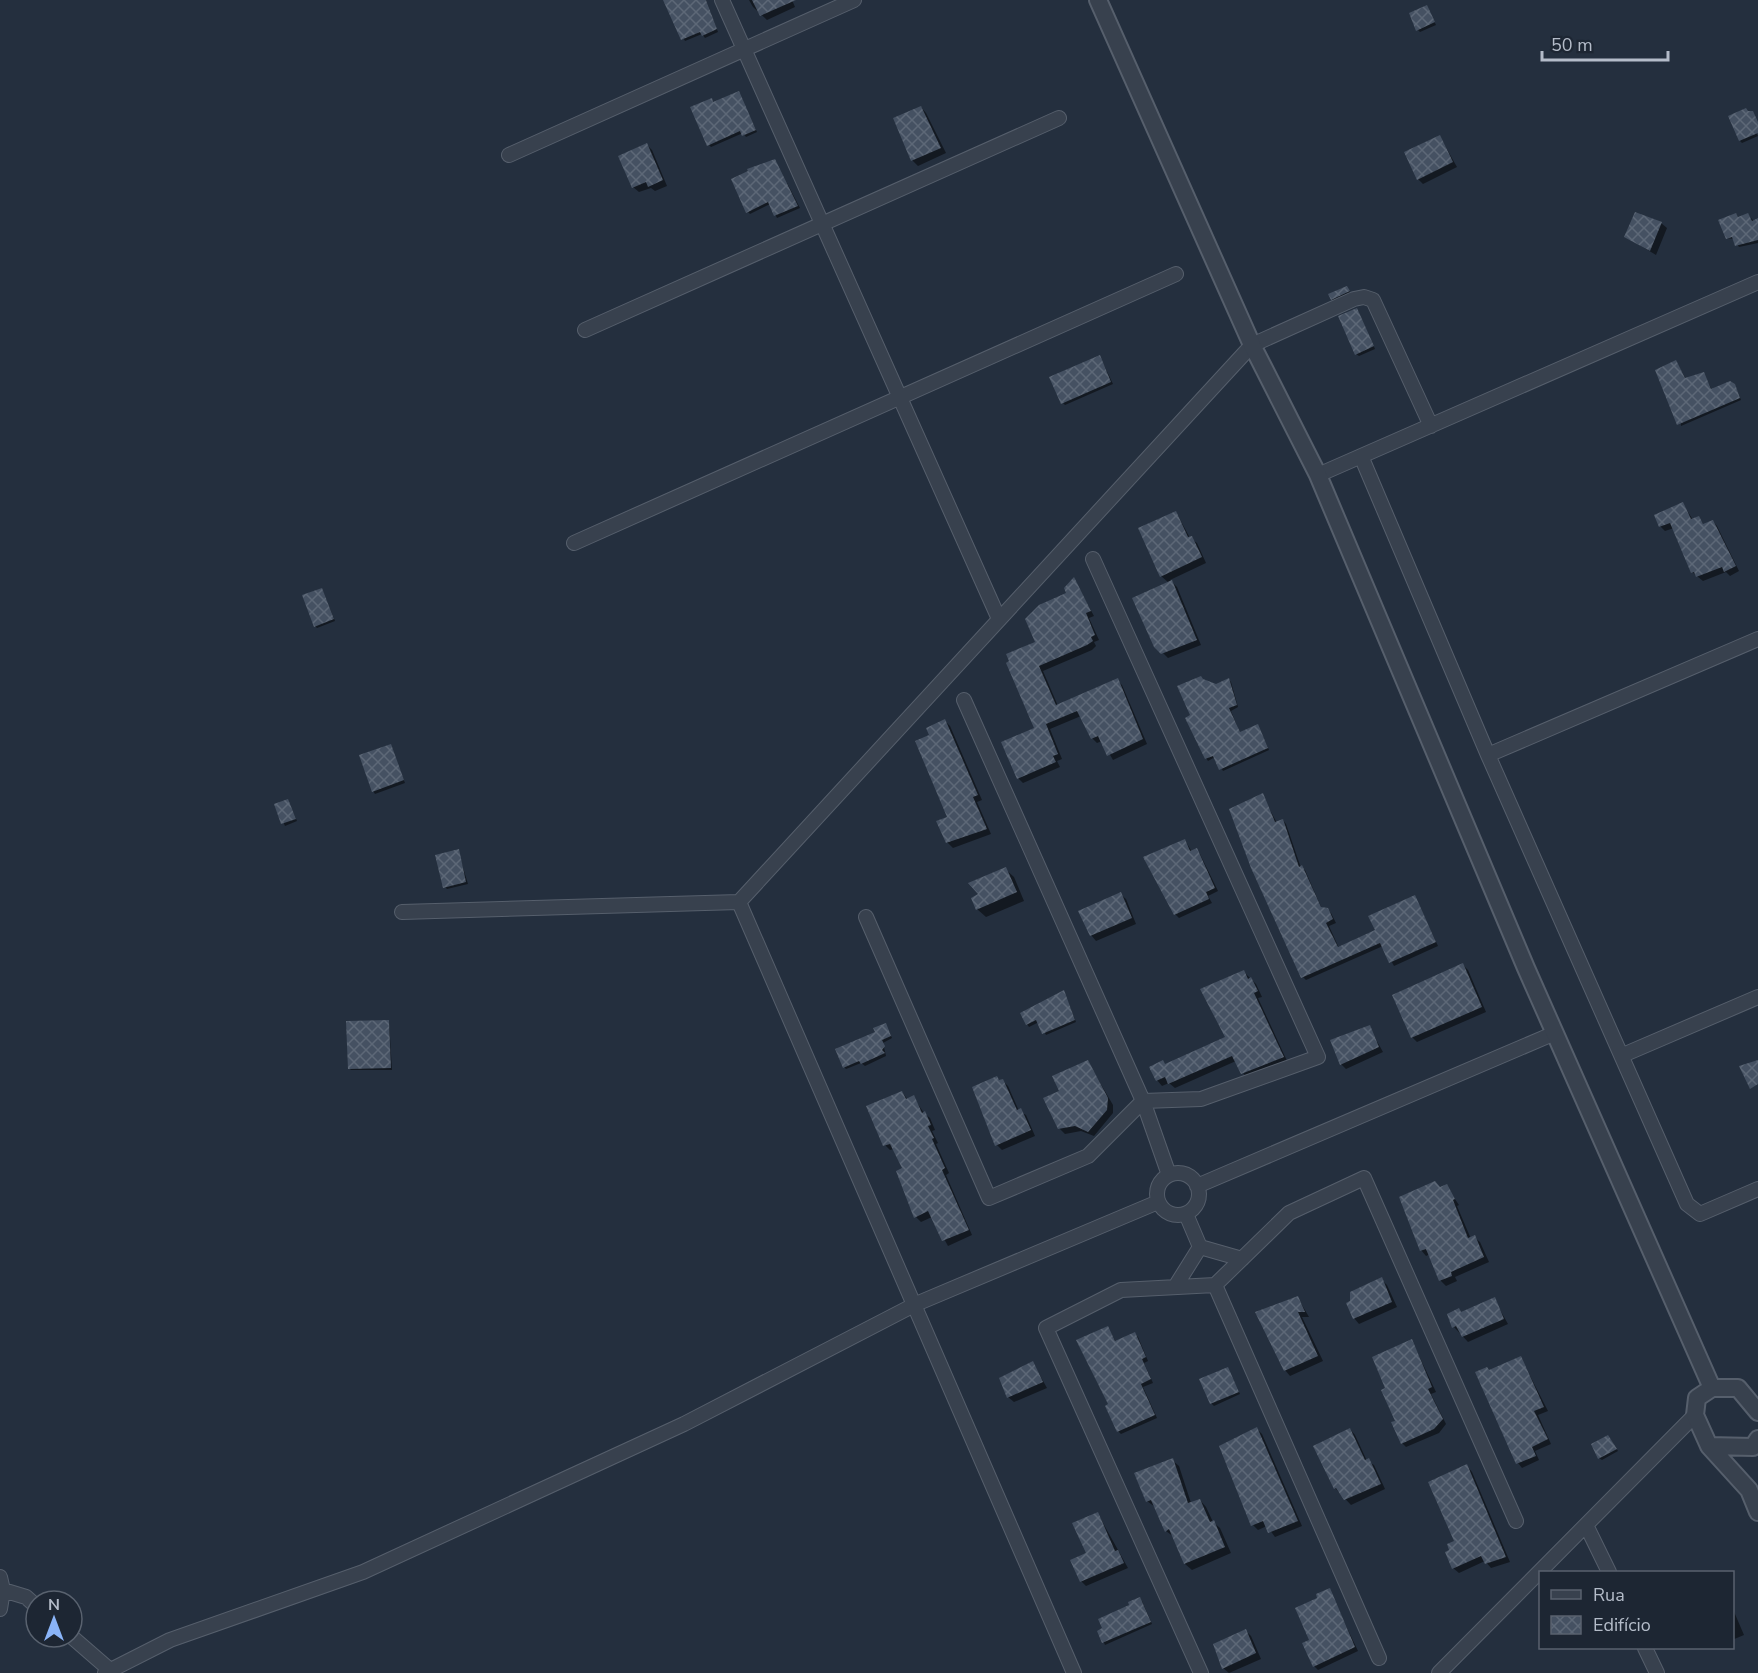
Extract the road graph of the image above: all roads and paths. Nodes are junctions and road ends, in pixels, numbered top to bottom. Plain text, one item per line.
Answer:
1 (722, 0) edge
2 (854, 0) edge
3 (1098, 0) edge
4 (744, 50) junction
5 (1059, 118) dead end
6 (508, 155) dead end
7 (822, 224) junction
8 (1176, 274) dead end
9 (1758, 282) edge
10 (585, 330) dead end
11 (1252, 345) junction
12 (899, 398) junction
13 (1431, 426) junction
14 (1361, 456) junction
15 (1318, 475) junction
16 (574, 543) dead end
17 (1092, 559) dead end
18 (999, 620) junction
19 (1758, 639) edge
20 (964, 700) dead end
21 (1488, 755) junction
22 (739, 902) junction
23 (402, 912) dead end
24 (866, 917) dead end
25 (1758, 997) edge
26 (1555, 1033) junction
27 (1623, 1055) junction
28 (1143, 1101) junction
29 (1169, 1175) junction
30 (1197, 1186) junction
31 (1758, 1189) edge
32 (1158, 1202) junction
33 (1186, 1214) junction
34 (1200, 1246) junction
35 (1242, 1258) junction
36 (1215, 1285) junction
37 (1175, 1287) junction
38 (916, 1304) junction
39 (1712, 1388) junction
40 (1758, 1412) edge
41 (1695, 1415) junction
42 (1709, 1446) junction
43 (1756, 1447) edge
44 (1758, 1512) edge
45 (1516, 1521) dead end
46 (1586, 1525) junction
47 (1540, 1571) edge
48 (1609, 1571) edge
49 (1539, 1572) edge
50 (1, 1584) edge
51 (24, 1596) edge
52 (0, 1609) edge
53 (84, 1649) edge
54 (1646, 1649) edge
55 (1379, 1658) dead end
56 (108, 1672) edge
57 (1074, 1673) edge
58 (1201, 1673) edge
59 (1439, 1673) edge
60 (1657, 1673) edge

1 - 4 street
2 - 4 street
3 - 11 street
4 - 6 street
4 - 7 street
5 - 7 street
7 - 10 street
7 - 12 street
8 - 12 street
9 - 13 street
11 - 13 street
11 - 15 street
11 - 18 street
12 - 16 street
12 - 18 street
13 - 14 street
14 - 15 street
14 - 21 street
15 - 26 street
17 - 28 street
18 - 22 street
19 - 21 street
20 - 28 street
21 - 27 street
22 - 23 street
22 - 38 street
24 - 28 street
25 - 27 street
26 - 30 street
26 - 39 street
27 - 31 street
28 - 29 street
29 - 30 street
29 - 32 street
30 - 33 street
32 - 33 street
32 - 38 street
33 - 34 street
34 - 35 street
34 - 37 street
35 - 36 street
35 - 45 street
36 - 37 street
36 - 55 street
37 - 58 street
38 - 56 street
38 - 57 street
39 - 40 street
39 - 41 street
41 - 42 street
41 - 46 street
42 - 43 street
42 - 44 street
46 - 47 street
46 - 48 street
49 - 59 street
50 - 51 street
50 - 52 street
53 - 56 street
54 - 60 street

